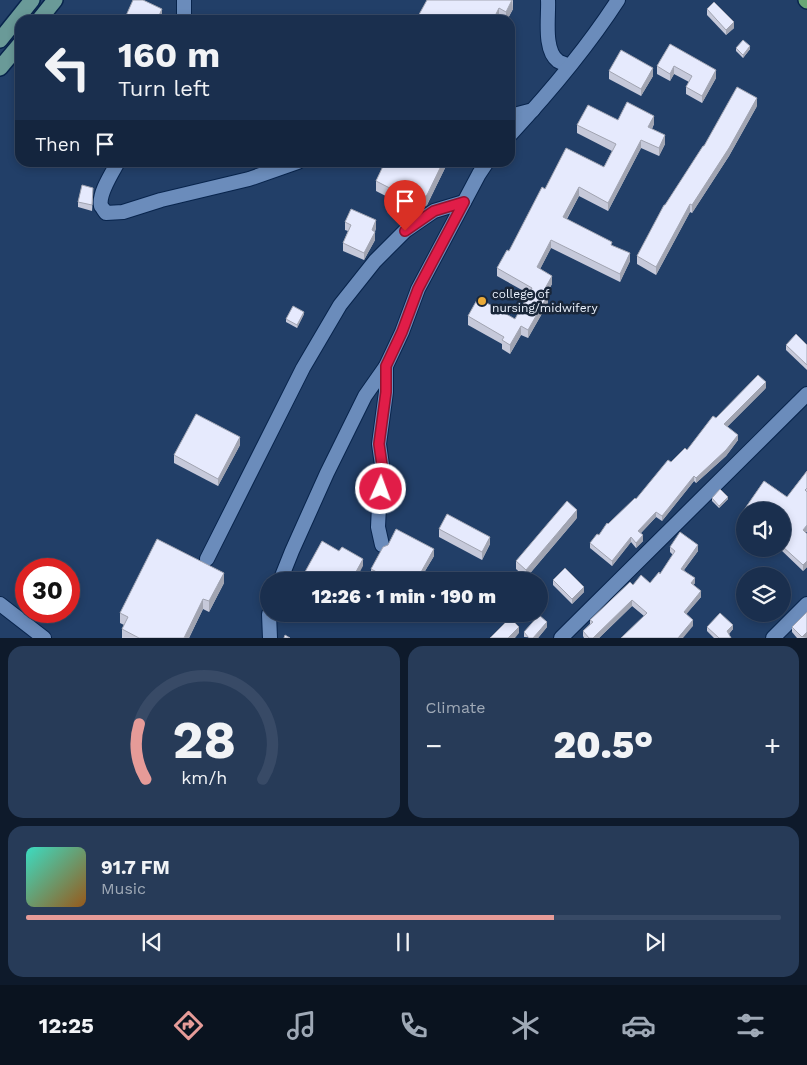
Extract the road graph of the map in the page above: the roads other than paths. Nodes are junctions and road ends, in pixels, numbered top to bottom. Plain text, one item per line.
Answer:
1 (32, 0) edge
2 (56, 0) edge
3 (184, 0) edge
4 (548, 0) edge
5 (618, 0) edge
6 (20, 15) edge
7 (43, 15) edge
8 (186, 15) edge
9 (15, 21) edge
10 (0, 40) edge
11 (15, 50) edge
12 (569, 66) junction
13 (0, 68) edge
14 (534, 109) junction
15 (515, 115) edge
16 (515, 130) edge
17 (115, 167) edge
18 (284, 167) edge
19 (484, 167) edge
20 (464, 202) junction
21 (386, 366) junction
22 (804, 404) edge
23 (382, 545) edge
24 (207, 559) dead end
25 (284, 572) edge
26 (0, 604) edge
27 (807, 604) edge
28 (270, 622) edge
29 (563, 637) edge
30 (44, 638) edge
31 (270, 638) edge
32 (773, 638) edge

1 - 6 main road
2 - 7 main road
3 - 8 street
4 - 12 street
5 - 12 street
9 - 10 main road
11 - 13 main road
12 - 14 street
14 - 15 street
14 - 16 street
17 - 18 street
19 - 20 street
20 - 21 street
20 - 24 street
21 - 23 street
21 - 25 street
22 - 29 street
26 - 30 street
27 - 32 street
28 - 31 street

